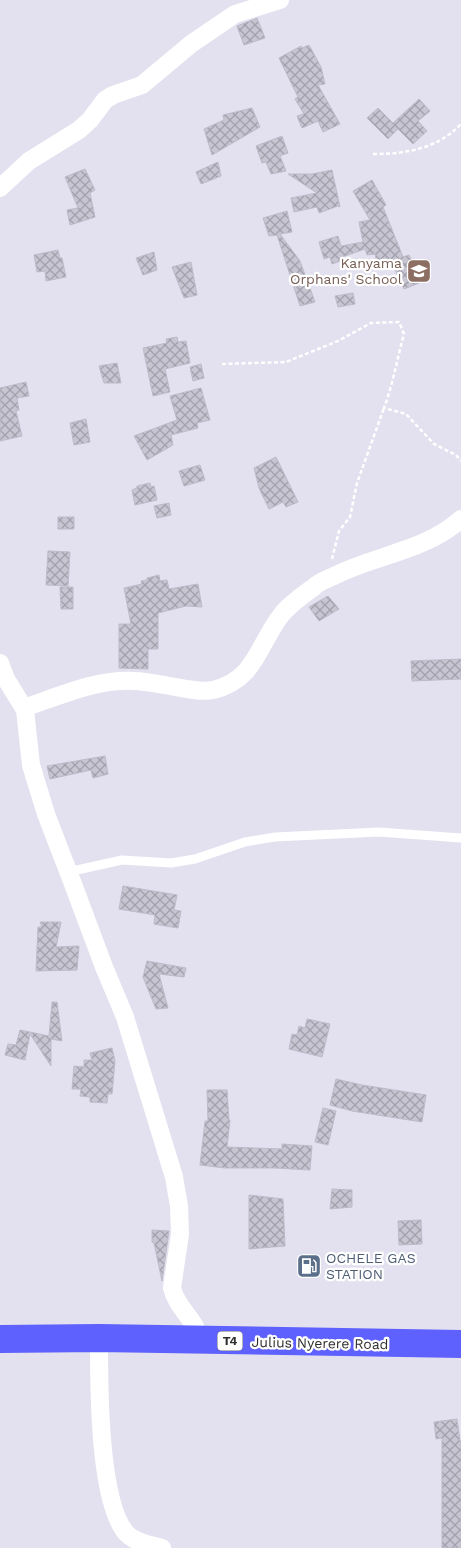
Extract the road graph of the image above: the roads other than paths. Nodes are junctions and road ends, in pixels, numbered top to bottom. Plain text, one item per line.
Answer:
1 (280, 0) edge
2 (0, 188) edge
3 (461, 519) edge
4 (0, 664) edge
5 (24, 708) junction
6 (461, 838) edge
7 (68, 872) junction
8 (99, 1338) junction
9 (0, 1339) edge
10 (201, 1341) junction
11 (461, 1344) edge
12 (162, 1548) edge

1 - 2 street
3 - 5 street
4 - 5 street
5 - 7 street
6 - 7 lane
7 - 10 street
8 - 9 highway, Julius Nyerere Road / T4
8 - 10 highway, Julius Nyerere Road / T4
8 - 12 street
10 - 11 highway, Julius Nyerere Road / T4

